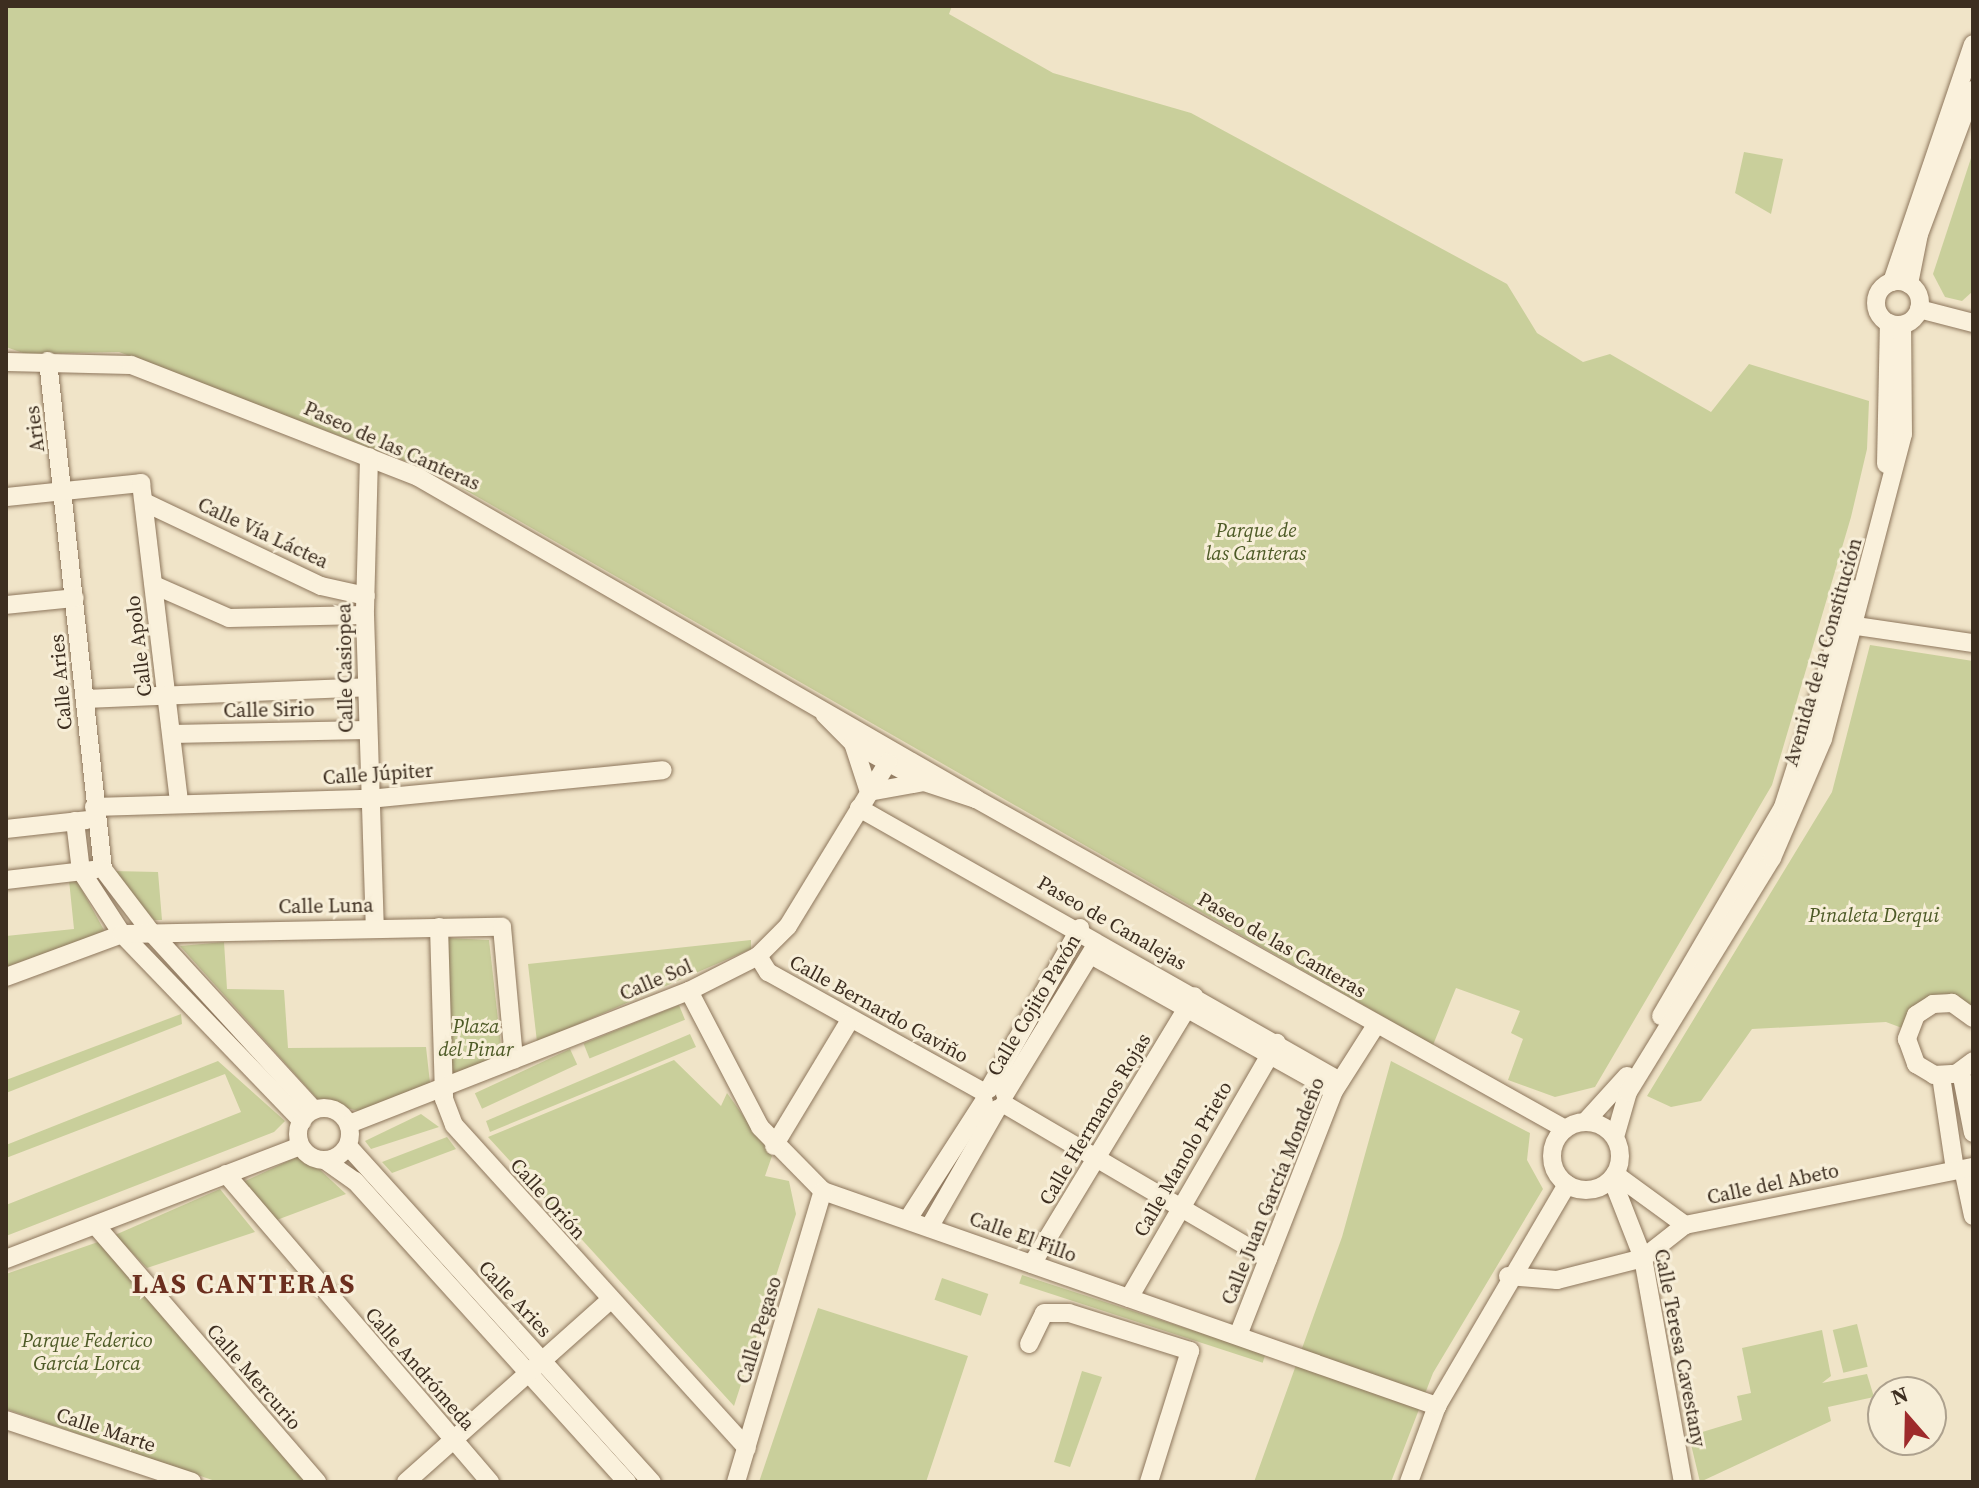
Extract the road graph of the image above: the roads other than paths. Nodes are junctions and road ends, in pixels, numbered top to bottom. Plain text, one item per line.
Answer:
1 (1973, 44) edge
2 (1973, 90) edge
3 (1900, 283) junction
4 (1919, 309) junction
5 (1973, 323) edge
6 (1895, 324) junction
7 (48, 361) junction
8 (6, 362) edge
9 (369, 457) junction
10 (64, 491) junction
11 (142, 493) junction
12 (6, 497) edge
13 (154, 585) junction
14 (75, 598) junction
15 (6, 605) edge
16 (366, 606) junction
17 (1856, 626) junction
18 (1973, 643) edge
19 (367, 687) junction
20 (166, 691) junction
21 (85, 699) junction
22 (367, 730) junction
23 (172, 734) junction
24 (855, 735) junction
25 (888, 762) junction
26 (663, 770) dead end
27 (932, 778) junction
28 (369, 799) junction
29 (864, 800) junction
30 (179, 804) junction
31 (95, 813) junction
32 (75, 821) junction
33 (6, 829) edge
34 (103, 869) junction
35 (81, 871) junction
36 (6, 880) edge
37 (375, 927) junction
38 (439, 927) junction
39 (1080, 928) junction
40 (151, 932) junction
41 (122, 934) junction
42 (1069, 948) junction
43 (1093, 951) junction
44 (758, 956) junction
45 (6, 977) edge
46 (689, 991) junction
47 (1190, 1002) junction
48 (1973, 1018) edge
49 (850, 1020) junction
50 (1376, 1025) junction
51 (1273, 1050) junction
52 (514, 1059) junction
53 (1967, 1066) edge
54 (1941, 1076) junction
55 (1337, 1086) junction
56 (444, 1087) junction
57 (994, 1098) junction
58 (308, 1115) junction
59 (1586, 1121) junction
60 (349, 1124) junction
61 (1565, 1129) junction
62 (1973, 1133) edge
63 (1615, 1137) junction
64 (300, 1146) junction
65 (348, 1146) junction
66 (774, 1146) junction
67 (1097, 1158) junction
68 (326, 1161) junction
69 (1964, 1169) edge
70 (226, 1174) junction
71 (1613, 1177) junction
72 (1567, 1184) junction
73 (823, 1191) junction
74 (1180, 1206) junction
75 (1973, 1216) edge
76 (908, 1219) junction
77 (1685, 1225) junction
78 (930, 1226) junction
79 (97, 1227) junction
80 (1643, 1258) junction
81 (6, 1259) edge
82 (1268, 1259) junction
83 (1032, 1264) junction
84 (1508, 1276) junction
85 (1129, 1298) junction
86 (609, 1301) junction
87 (1239, 1333) junction
88 (1029, 1344) dead end
89 (536, 1366) junction
90 (1437, 1406) junction
91 (6, 1420) edge
92 (452, 1441) junction
93 (747, 1448) junction
94 (192, 1482) edge
95 (317, 1482) edge
96 (406, 1482) edge
97 (490, 1482) edge
98 (627, 1482) edge
99 (652, 1482) edge
100 (736, 1482) edge
101 (1149, 1482) edge
102 (1409, 1482) edge
103 (1683, 1482) edge

1 - 3 street
2 - 3 street
3 - 4 street
3 - 6 street
4 - 5 street
4 - 6 street
6 - 17 street, Avenida de la Constitución
6 - 59 street, Avenida de la Constitución
7 - 8 street, Paseo de las Canteras
7 - 9 street, Paseo de las Canteras
7 - 10 street, Aries
9 - 16 street, Calle Casiopea
9 - 24 street, Paseo de las Canteras
10 - 11 street
10 - 12 street
10 - 14 street, Calle Aries
11 - 13 street, Calle Apolo
11 - 16 street, Calle Vía Láctea
13 - 16 street
13 - 20 street, Calle Apolo
14 - 15 street
14 - 21 street, Calle Aries
16 - 19 street, Calle Casiopea
17 - 18 street
17 - 63 street, Avenida de la Constitución
19 - 20 street
19 - 22 street, Calle Casiopea
20 - 21 street
20 - 23 street, Calle Apolo
21 - 31 street, Calle Aries
22 - 23 street, Calle Sirio
22 - 28 street, Calle Casiopea
23 - 30 street, Calle Apolo
24 - 25 street
24 - 27 street, Paseo de las Canteras
24 - 29 street
25 - 27 street
25 - 29 street, Calle Sol
26 - 28 street, Calle Júpiter
27 - 29 street
27 - 50 street, Paseo de las Canteras
28 - 30 street, Calle Júpiter
28 - 37 street, Calle Casiopea
29 - 39 street, Paseo de Canalejas
29 - 44 street, Calle Sol
30 - 31 street, Calle Júpiter
31 - 32 street, Calle Júpiter
31 - 34 street, Calle Aries
32 - 33 street, Calle Júpiter
32 - 35 street
34 - 35 street
34 - 40 street
35 - 36 street
35 - 41 street
37 - 38 street, Calle Luna
37 - 40 street, Calle Luna
38 - 52 street, Calle Luna
38 - 56 street, Calle Orión
39 - 42 street, Calle Cojito Pavón
39 - 43 street, Paseo de Canalejas
40 - 41 street, Calle Luna
40 - 58 street
41 - 45 street
41 - 58 street
42 - 43 street
42 - 57 street, Calle Cojito Pavón
43 - 47 street, Paseo de Canalejas
43 - 57 street, Calle Cojito Pavón
44 - 46 street, Calle Sol
44 - 49 street, Calle Bernardo Gaviño
46 - 52 street, Calle Sol
46 - 66 street, Calle El Fillo
47 - 51 street, Paseo de Canalejas
47 - 67 street, Calle Hermanos Rojas
48 - 54 street
49 - 57 street, Calle Bernardo Gaviño
49 - 66 street
50 - 55 street, Calle Juan García Mondeño
50 - 61 street, Paseo de las Canteras
51 - 55 street, Paseo de Canalejas
51 - 74 street, Calle Manolo Prieto
52 - 56 street, Calle Sol
53 - 54 street
53 - 62 street
54 - 69 street
55 - 82 street, Calle Juan García Mondeño
56 - 60 street, Calle Sol
56 - 86 street, Calle Orión
57 - 67 street, Calle Bernardo Gaviño
57 - 76 street, Calle Cojito Pavón
57 - 78 street, Calle Cojito Pavón
58 - 60 street
58 - 64 street
59 - 61 street
59 - 63 street
60 - 65 street
61 - 72 street
63 - 71 street
64 - 68 street
64 - 70 street
65 - 68 street
65 - 89 street, Calle Aries
66 - 73 street, Calle El Fillo
67 - 74 street, Calle Bernardo Gaviño
67 - 83 street, Calle Hermanos Rojas
68 - 89 street, Calle Aries
69 - 75 street
69 - 77 street, Calle del Abeto
70 - 79 street
70 - 92 street, Calle Andrómeda
71 - 72 street
71 - 77 street, Calle del Abeto
71 - 80 street, Calle Teresa Cavestany
72 - 84 street
73 - 76 street, Calle El Fillo
73 - 93 street, Calle Pegaso
74 - 82 street, Calle Bernardo Gaviño
74 - 85 street, Calle Manolo Prieto
76 - 78 street, Calle El Fillo
77 - 80 street
78 - 83 street, Calle El Fillo
79 - 81 street
79 - 95 street, Calle Mercurio
80 - 84 street
80 - 103 street, Calle Teresa Cavestany
82 - 87 street, Calle Juan García Mondeño
83 - 85 street, Calle El Fillo
84 - 90 street
85 - 87 street, Calle El Fillo
86 - 89 street
86 - 93 street, Calle Orión
87 - 90 street, Calle El Fillo
88 - 101 street
89 - 92 street
89 - 98 street, Calle Aries
89 - 99 street, Calle Aries
90 - 102 street
91 - 94 street, Calle Marte
92 - 96 street
92 - 97 street, Calle Andrómeda
93 - 100 street, Calle Pegaso

